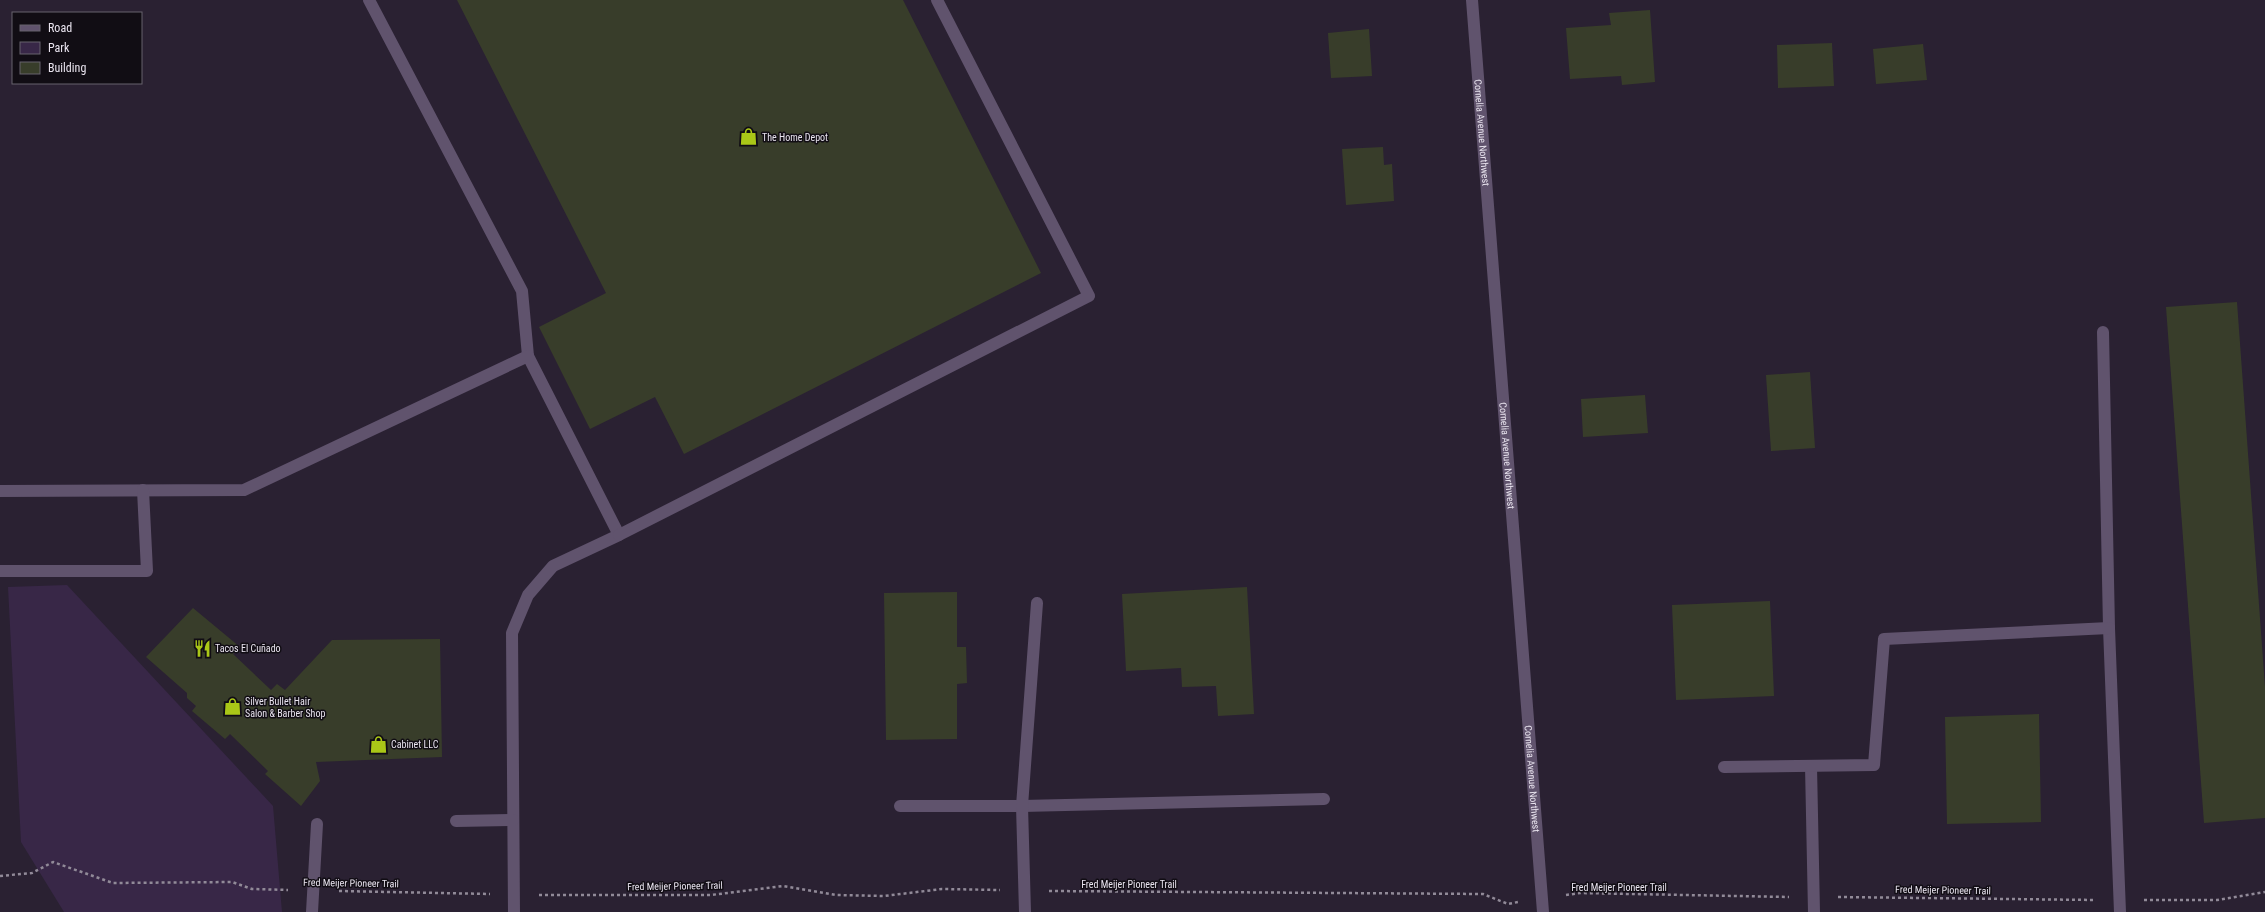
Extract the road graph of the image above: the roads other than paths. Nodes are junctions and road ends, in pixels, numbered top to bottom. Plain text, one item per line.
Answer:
1 (369, 0) edge
2 (937, 0) edge
3 (1472, 0) edge
4 (2103, 332) dead end
5 (528, 356) junction
6 (143, 490) junction
7 (0, 491) edge
8 (619, 535) junction
9 (0, 571) edge
10 (1037, 603) dead end
11 (2109, 628) junction
12 (1811, 766) junction
13 (1724, 767) dead end
14 (1324, 799) dead end
15 (900, 806) dead end
16 (1022, 806) junction
17 (514, 820) junction
18 (456, 821) dead end
19 (317, 824) dead end
20 (2119, 906) edge
21 (312, 912) edge
22 (514, 912) edge
23 (1025, 912) edge
24 (1543, 912) edge
25 (1814, 912) edge

1 - 5 street
2 - 8 street
3 - 24 street, Cornelia Avenue Northwest
4 - 11 street
5 - 6 street
5 - 8 street
6 - 7 street
6 - 9 street
8 - 17 street
10 - 16 street
11 - 12 street
11 - 20 street
12 - 13 street
12 - 25 street
14 - 16 street
15 - 16 street
16 - 23 street
17 - 18 street
17 - 22 street
19 - 21 street

